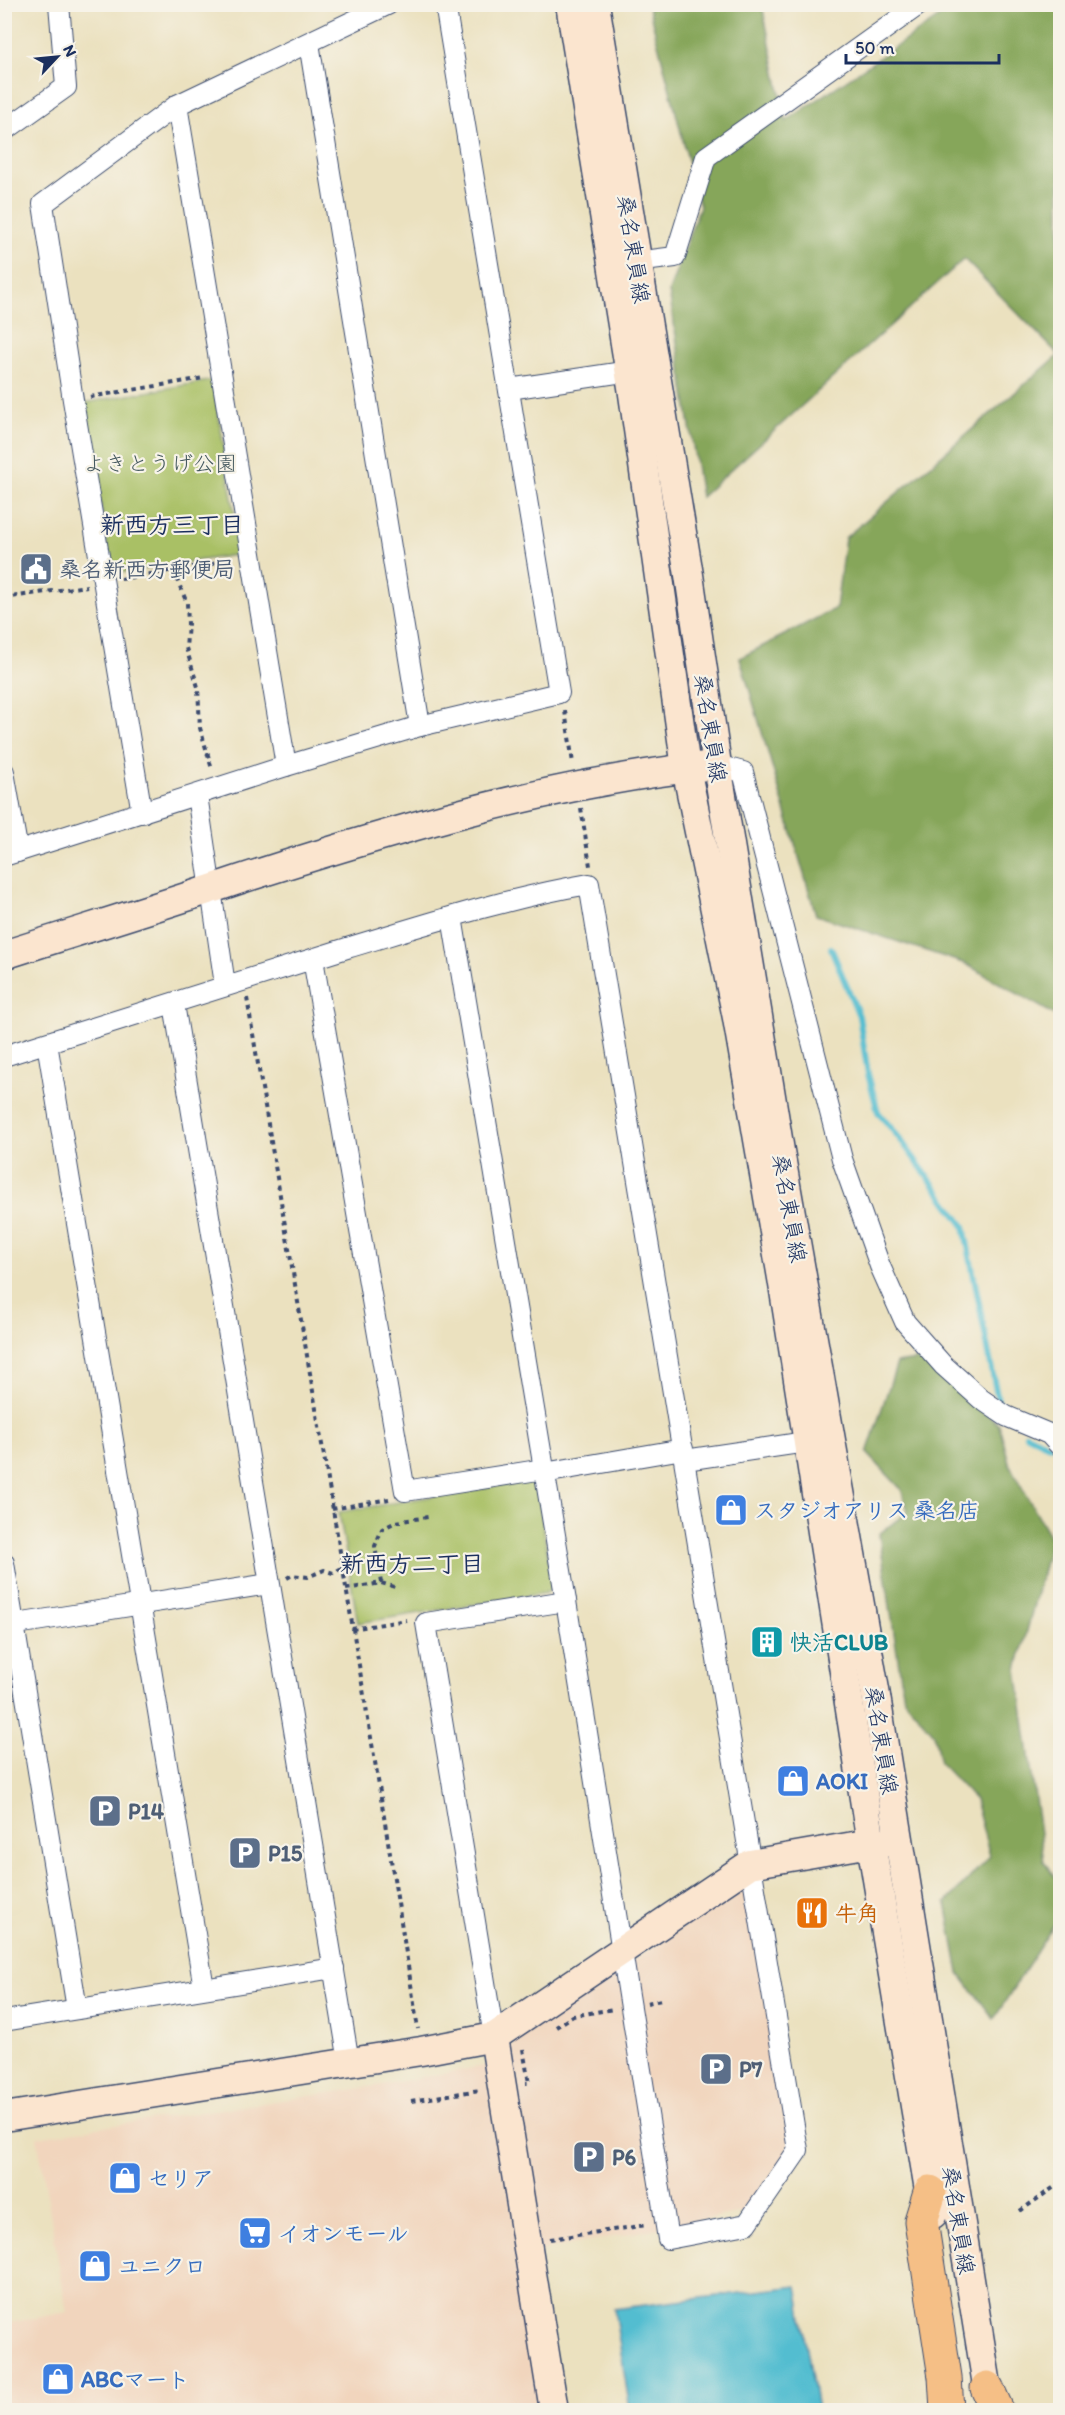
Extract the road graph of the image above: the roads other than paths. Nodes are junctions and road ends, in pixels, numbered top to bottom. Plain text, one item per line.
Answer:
1 (60, 4) edge
2 (390, 4) edge
3 (445, 4) edge
4 (570, 4) edge
5 (595, 4) edge
6 (920, 4) edge
7 (309, 43) junction
8 (177, 105) junction
9 (4, 131) edge
10 (636, 262) junction
11 (630, 371) junction
12 (509, 389) junction
13 (689, 575) junction
14 (420, 726) junction
15 (717, 765) junction
16 (286, 766) junction
17 (686, 768) junction
18 (4, 772) edge
19 (196, 795) junction
20 (142, 813) junction
21 (11, 854) edge
22 (212, 889) junction
23 (452, 916) junction
24 (4, 955) edge
25 (314, 959) junction
26 (234, 982) junction
27 (174, 1004) junction
28 (737, 1018) junction
29 (47, 1043) junction
30 (4, 1056) edge
31 (806, 1442) junction
32 (1060, 1446) edge
33 (684, 1455) junction
34 (544, 1471) junction
35 (4, 1563) edge
36 (269, 1584) junction
37 (566, 1601) junction
38 (142, 1604) junction
39 (10, 1625) edge
40 (874, 1690) junction
41 (899, 1841) junction
42 (871, 1843) junction
43 (750, 1864) junction
44 (621, 1950) junction
45 (334, 1968) junction
46 (204, 1988) junction
47 (77, 2009) junction
48 (4, 2021) edge
49 (494, 2037) junction
50 (349, 2062) junction
51 (4, 2117) edge
52 (936, 2212) junction
53 (977, 2388) edge
54 (554, 2410) edge
55 (947, 2410) edge
56 (964, 2410) edge

1 - 9 street
2 - 7 street
3 - 12 street
4 - 11 main road, 桑名東員線
5 - 10 main road, 桑名東員線
6 - 10 street
7 - 8 street
7 - 14 street
8 - 16 street
8 - 20 street
10 - 13 main road, 桑名東員線
11 - 12 street
11 - 17 main road, 桑名東員線
12 - 14 street
13 - 15 main road, 桑名東員線
13 - 17 main road
14 - 16 street
15 - 17 main road
15 - 28 main road
15 - 32 street
15 - 40 main road, 桑名東員線
16 - 19 street
17 - 22 main road
17 - 28 main road, 桑名東員線
18 - 21 street
19 - 20 street
19 - 22 street
20 - 21 street
22 - 24 main road
22 - 26 street
23 - 25 street
23 - 33 street
23 - 34 street
25 - 26 street
25 - 34 street
26 - 27 street
27 - 29 street
27 - 36 street
28 - 31 main road, 桑名東員線
29 - 30 street
29 - 38 street
31 - 33 street
31 - 42 main road, 桑名東員線
33 - 34 street
33 - 43 street
34 - 37 street
35 - 39 street
36 - 38 street
36 - 45 street
37 - 44 street
37 - 49 street
38 - 39 street
38 - 46 street
39 - 47 street
40 - 41 main road, 桑名東員線
40 - 42 main road
41 - 42 main road
41 - 52 main road, 桑名東員線
42 - 43 main road
42 - 52 main road, 桑名東員線
43 - 44 main road
43 - 44 street
44 - 49 main road
45 - 46 street
45 - 50 street
46 - 47 street
47 - 48 street
49 - 50 main road
49 - 54 main road
50 - 51 main road
52 - 53 highway
53 - 55 highway
53 - 56 main road

